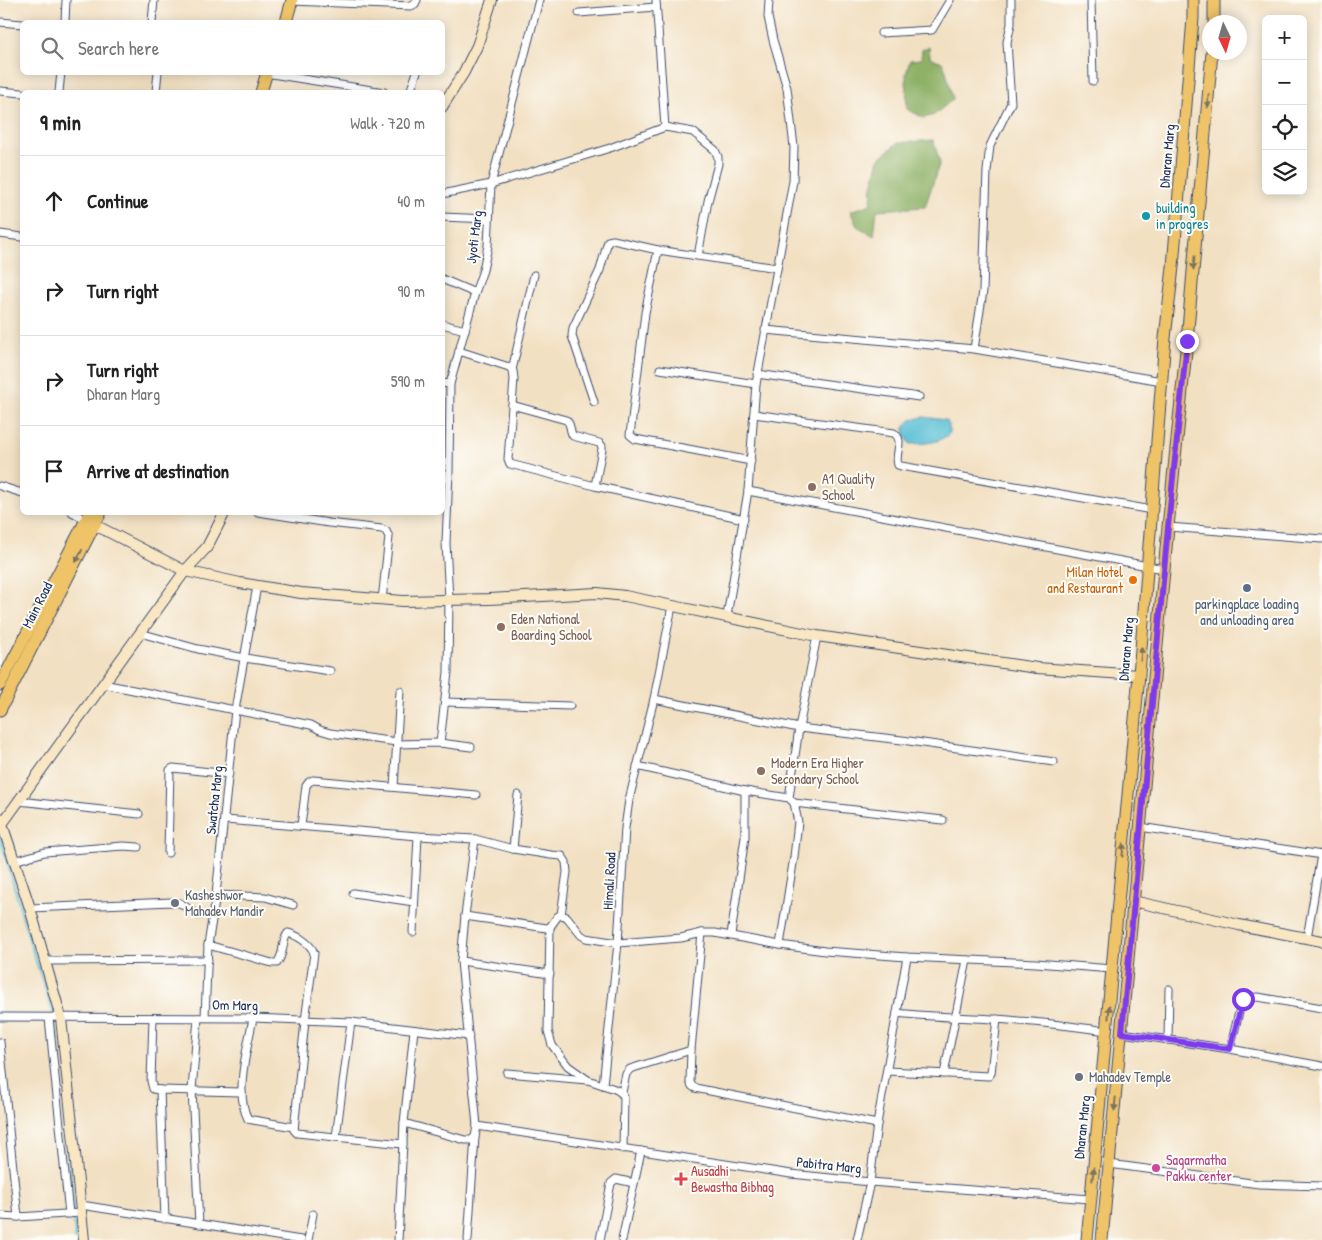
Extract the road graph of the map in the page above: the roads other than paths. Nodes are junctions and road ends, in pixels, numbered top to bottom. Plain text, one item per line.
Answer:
1 (66, 0) edge
2 (154, 0) edge
3 (290, 0) edge
4 (417, 0) edge
5 (492, 0) edge
6 (539, 0) edge
7 (769, 0) edge
8 (950, 0) edge
9 (1011, 0) edge
10 (1090, 0) edge
11 (1193, 0) edge
12 (1214, 0) edge
13 (656, 4) edge
14 (579, 14) dead end
15 (1214, 15) edge
16 (65, 20) edge
17 (152, 20) edge
18 (282, 20) edge
19 (286, 20) edge
20 (0, 22) edge
21 (20, 24) edge
22 (881, 33) dead end
23 (1211, 60) edge
24 (61, 75) edge
25 (158, 75) edge
26 (270, 75) edge
27 (271, 75) edge
28 (283, 75) edge
29 (416, 75) edge
30 (1093, 81) dead end
31 (59, 90) edge
32 (156, 90) edge
33 (262, 90) edge
34 (267, 90) edge
35 (372, 90) edge
36 (411, 90) edge
37 (0, 91) edge
38 (20, 93) edge
39 (445, 102) edge
40 (665, 127) junction
41 (492, 184) junction
42 (445, 193) edge
43 (445, 217) edge
44 (490, 219) junction
45 (0, 234) edge
46 (20, 237) edge
47 (658, 250) junction
48 (698, 256) junction
49 (777, 268) junction
50 (534, 275) dead end
51 (445, 280) edge
52 (475, 293) junction
53 (445, 325) edge
54 (464, 330) junction
55 (765, 330) junction
56 (974, 349) junction
57 (459, 351) junction
58 (660, 369) dead end
59 (512, 370) junction
60 (757, 374) junction
61 (1162, 381) junction
62 (446, 383) edge
63 (756, 384) junction
64 (919, 397) dead end
65 (594, 402) dead end
66 (512, 405) junction
67 (754, 414) junction
68 (750, 460) junction
69 (446, 471) edge
70 (0, 486) edge
71 (595, 486) junction
72 (748, 491) junction
73 (20, 492) edge
74 (1152, 510) junction
75 (223, 515) edge
76 (277, 515) edge
77 (744, 518) junction
78 (90, 519) edge
79 (1168, 527) junction
80 (1322, 539) edge
81 (1148, 566) junction
82 (1164, 569) junction
83 (185, 572) junction
84 (258, 586) junction
85 (449, 599) junction
86 (382, 600) junction
87 (672, 606) junction
88 (727, 616) junction
89 (140, 633) junction
90 (818, 636) junction
91 (245, 658) junction
92 (330, 671) dead end
93 (1139, 675) junction
94 (103, 684) junction
95 (0, 685) edge
96 (400, 691) dead end
97 (654, 699) junction
98 (445, 702) junction
99 (570, 706) dead end
100 (0, 710) edge
101 (235, 710) junction
102 (799, 728) junction
103 (397, 743) junction
104 (440, 743) junction
105 (471, 747) dead end
106 (1054, 762) dead end
107 (638, 766) junction
108 (229, 774) junction
109 (394, 787) junction
110 (745, 791) junction
111 (476, 794) dead end
112 (518, 795) dead end
113 (19, 800) junction
114 (792, 801) junction
115 (139, 814) dead end
116 (225, 820) junction
117 (943, 820) dead end
118 (1, 821) edge
119 (302, 826) junction
120 (1140, 827) junction
121 (418, 836) junction
122 (475, 839) junction
123 (138, 847) dead end
124 (513, 849) junction
125 (168, 853) dead end
126 (1321, 855) edge
127 (14, 861) junction
128 (353, 893) dead end
129 (216, 895) junction
130 (1134, 901) junction
131 (414, 902) junction
132 (293, 905) dead end
133 (30, 908) junction
134 (214, 914) junction
135 (465, 916) junction
136 (561, 916) junction
137 (550, 927) junction
138 (412, 932) dead end
139 (702, 933) junction
140 (731, 935) junction
141 (1307, 938) junction
142 (1322, 941) edge
143 (618, 942) junction
144 (208, 945) junction
145 (780, 945) junction
146 (907, 957) junction
147 (208, 960) junction
148 (462, 960) junction
149 (967, 960) junction
150 (45, 961) junction
151 (1112, 969) junction
152 (550, 974) junction
153 (1169, 989) dead end
154 (1322, 1008) edge
155 (897, 1012) junction
156 (0, 1017) edge
157 (202, 1017) junction
158 (956, 1017) junction
159 (49, 1018) junction
160 (62, 1018) junction
161 (153, 1018) junction
162 (253, 1018) junction
163 (997, 1019) junction
164 (304, 1021) junction
165 (351, 1022) junction
166 (414, 1030) junction
167 (1107, 1031) junction
168 (1122, 1033) junction
169 (469, 1036) junction
170 (1168, 1040) junction
171 (0, 1042) edge
172 (1230, 1049) junction
173 (691, 1050) junction
174 (1322, 1066) edge
175 (887, 1071) junction
176 (507, 1073) dead end
177 (944, 1074) junction
178 (588, 1080) junction
179 (603, 1085) junction
180 (160, 1090) junction
181 (192, 1090) junction
182 (242, 1092) junction
183 (622, 1092) junction
184 (404, 1123) junction
185 (877, 1124) junction
186 (294, 1126) junction
187 (477, 1126) junction
188 (336, 1137) junction
189 (475, 1137) junction
190 (403, 1144) junction
191 (623, 1149) junction
192 (641, 1151) junction
193 (1109, 1164) junction
194 (870, 1182) junction
195 (634, 1183) junction
196 (1322, 1186) edge
197 (1090, 1199) junction
198 (76, 1212) junction
199 (313, 1214) dead end
200 (0, 1216) edge
201 (18, 1217) junction
202 (165, 1219) junction
203 (199, 1224) junction
204 (84, 1240) edge
205 (301, 1240) edge
206 (308, 1240) edge
207 (398, 1240) edge
208 (468, 1240) edge
209 (600, 1240) edge
210 (622, 1240) edge
211 (856, 1240) edge
212 (1087, 1240) edge
213 (1102, 1240) edge

1 - 16 street
2 - 17 street
3 - 4 street
3 - 18 main road
3 - 19 main road
5 - 39 street
6 - 41 street, Jyoti Marg
7 - 49 street
8 - 22 street
9 - 56 street
10 - 30 street
11 - 61 main road, Dharan Marg
12 - 15 main road
13 - 14 street
13 - 40 street
20 - 21 street
23 -> 79 main road
24 - 31 street
25 - 32 street
26 - 33 main road
27 - 34 main road
28 - 35 street
29 - 36 street
37 - 38 street
40 - 41 street
40 - 48 street
41 - 42 street
41 - 44 street, Jyoti Marg
43 - 44 street
44 - 52 street, Jyoti Marg
45 - 46 street
47 - 48 street
47 - 65 street
47 - 68 street
48 - 49 street
49 - 55 street
50 - 59 street
51 - 52 street
52 - 54 street, Jyoti Marg
53 - 54 street
54 - 57 street, Jyoti Marg
55 - 56 street
55 - 60 street
56 - 61 street
57 - 59 street
57 - 62 street, Jyoti Marg
58 - 63 street
59 - 66 street
60 - 63 street
60 - 64 street
61 - 74 main road, Dharan Marg
62 - 69 street, Jyoti Marg
63 - 67 street
66 - 71 street
66 - 71 street
67 - 68 street
67 - 74 street
68 - 72 street
69 - 85 street, Jyoti Marg
70 - 73 street
71 - 77 street
72 - 77 street
72 - 81 street
74 - 81 main road, Dharan Marg
75 - 83 street
76 - 86 street
77 - 88 street
78 - 83 street
78 - 95 main road, Main Road
78 -> 100 main road, Main Road
79 - 80 street
79 - 82 main road
81 - 82 street
93 -> 81 main road, Dharan Marg
82 - 120 main road
83 - 84 street
83 - 89 street
84 - 86 street
84 - 91 street, Swatcha Marg
85 - 86 street
85 - 87 street
85 - 98 street, Jyoti Marg
87 - 88 street
87 - 97 street, Himali Road
88 - 90 street
89 - 91 street
89 - 94 street
90 - 93 street
90 - 102 street
91 - 92 street
91 - 101 street, Swatcha Marg
151 -> 93 main road, Dharan Marg
94 - 101 street
94 - 113 street
96 - 103 street
97 - 102 street
97 - 107 street, Himali Road
98 - 99 street
98 - 104 street, Jyoti Marg
101 - 103 street
101 - 108 street, Swatcha Marg
102 - 106 street
102 - 114 street
103 - 104 street
103 - 109 street
104 - 105 street
107 - 110 street
107 - 143 street, Himali Road
108 - 116 street, Swatcha Marg
108 - 125 street
109 - 111 street
109 - 119 street
110 - 114 street
110 - 140 street
112 - 124 street
113 - 115 street
113 - 118 street
114 - 117 street
114 - 145 street
116 - 119 street
116 - 129 street, Swatcha Marg
118 - 127 street
119 - 121 street
120 - 126 street
120 - 130 main road
121 - 122 street
121 - 131 street
122 - 124 street
122 - 135 street
123 - 127 street
124 - 136 street
126 - 141 street
127 - 133 street
128 - 131 street
129 - 132 street
129 - 134 street, Swatcha Marg
130 - 141 street
130 - 168 main road
131 - 138 street
133 - 134 street
133 - 150 street
134 - 144 street, Swatcha Marg
135 - 137 street
135 - 148 street
136 - 137 street
136 - 143 street
137 - 152 street
139 - 140 street
139 - 143 street
139 - 173 street
140 - 145 street
141 - 142 street
143 - 179 street, Himali Road
144 - 147 street, Swatcha Marg
144 - 164 street
145 - 146 street
146 - 149 street
146 - 155 street
147 - 150 street
147 - 157 street, Swatcha Marg
148 - 152 street
148 - 169 street
149 - 151 street
149 - 158 street
150 - 160 street
167 -> 151 main road, Dharan Marg
152 - 178 street
153 - 170 street
154 - 172 street
155 - 158 street
155 - 175 street
156 - 159 street, Om Marg
157 - 161 street, Om Marg
157 - 162 street, Om Marg
157 - 181 street, Swatcha Marg
158 - 163 street
158 - 177 street
159 - 160 street, Om Marg
159 - 198 street
160 - 161 street, Om Marg
160 - 198 street
161 - 180 street
162 - 164 street, Om Marg
162 - 182 street
163 - 167 street
163 - 177 street
164 - 165 street, Om Marg
164 - 186 street
165 - 166 street, Om Marg
165 - 188 street
166 - 169 street, Om Marg
166 - 184 street
197 -> 167 main road, Dharan Marg
168 - 170 street
168 -> 193 main road
169 - 187 street
170 - 172 street
171 - 201 street
172 - 174 street
173 - 183 street
173 - 185 street
175 - 177 street
175 - 185 street
176 - 178 street
178 - 179 street
179 - 183 street
180 - 181 street
180 - 202 street
181 - 182 street
181 - 203 street, Swatcha Marg
182 - 186 street
183 - 191 street
184 - 189 street
184 - 190 street
185 - 194 street
186 - 188 street
187 - 189 street
187 - 191 street, Pabitra Marg
188 - 190 street
189 - 208 street
190 - 207 street
191 - 192 street, Pabitra Marg
192 - 194 street, Pabitra Marg
192 - 195 street
193 - 196 street
193 - 213 main road
194 - 197 street, Pabitra Marg
194 - 211 street
195 - 209 street
195 - 210 street
197 - 212 main road, Dharan Marg
198 - 201 street
198 - 202 street
198 - 204 street
199 - 206 street
200 - 201 street
202 - 203 street
203 - 205 street

